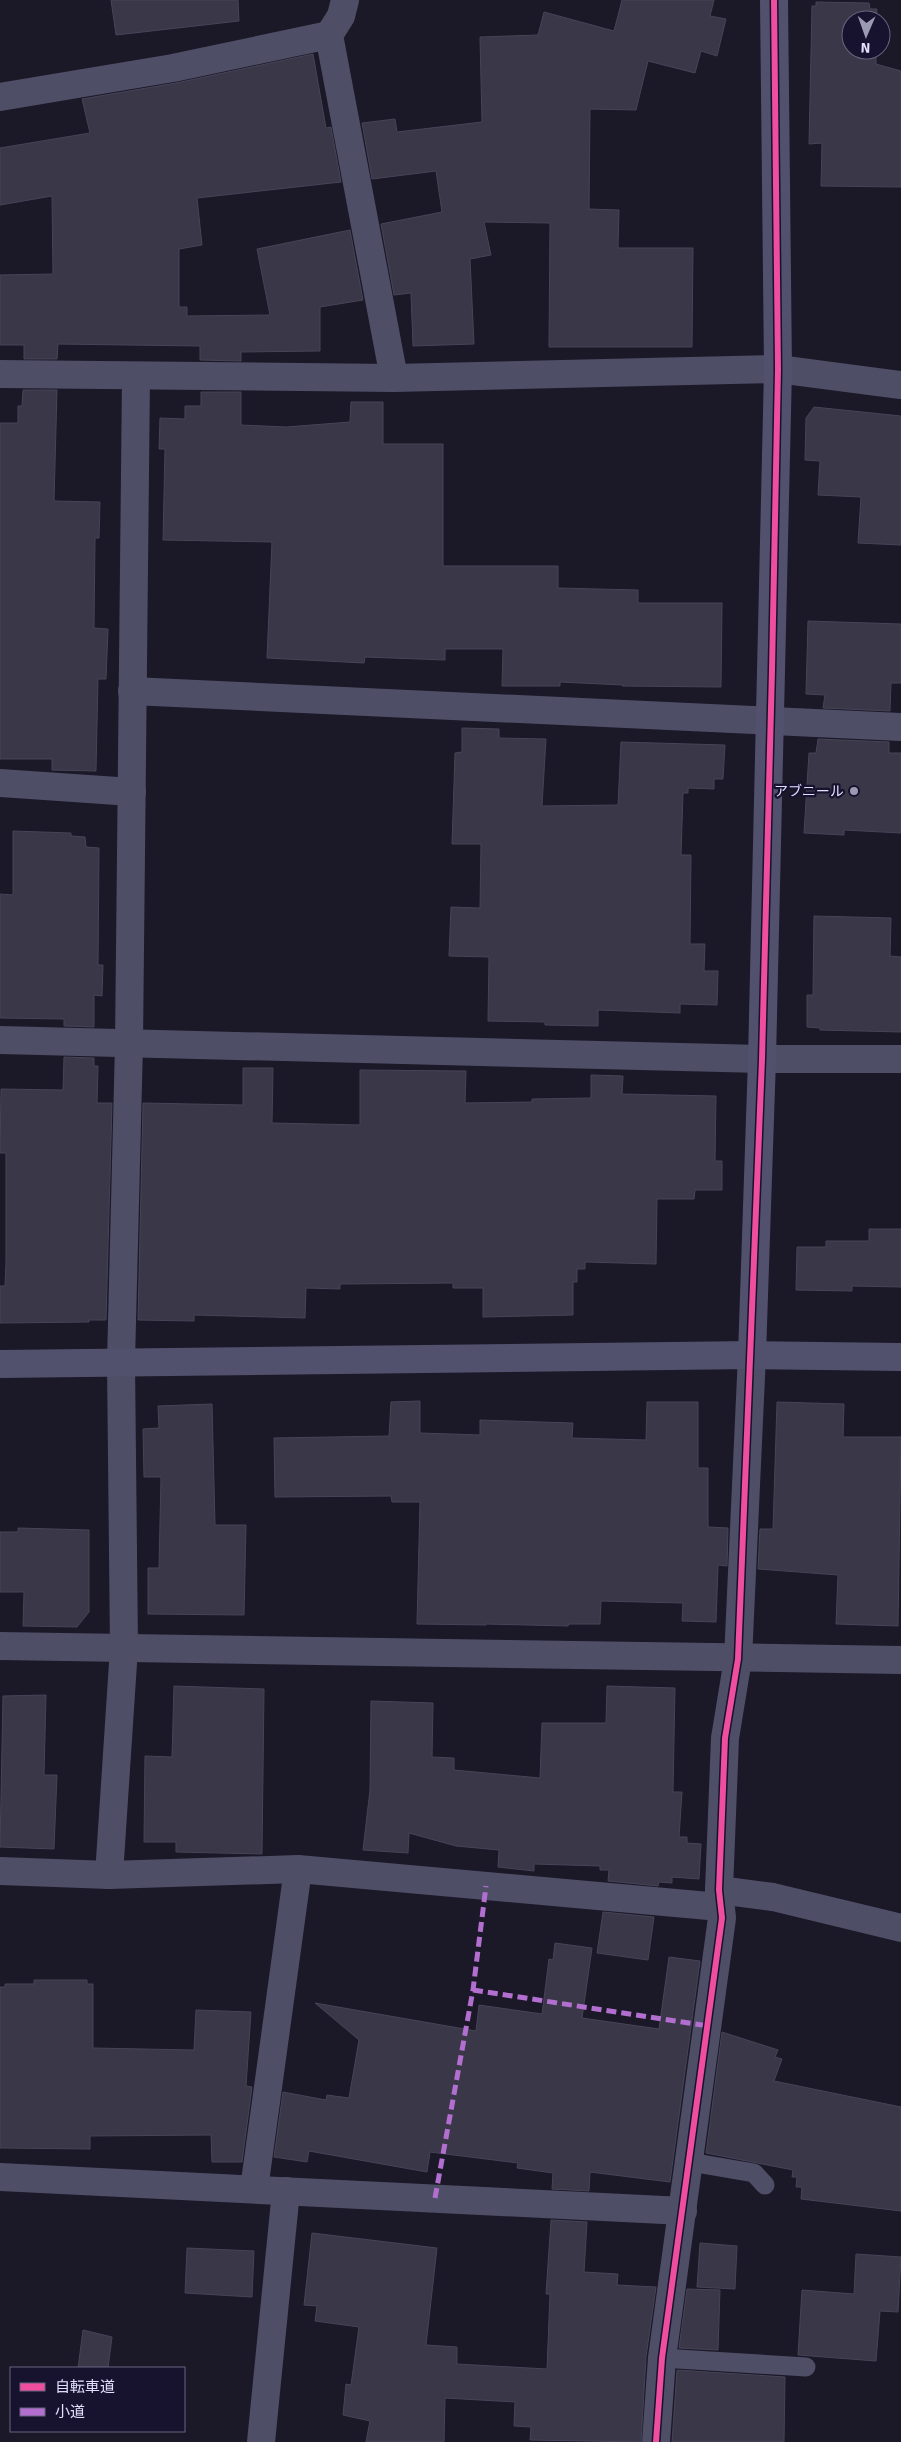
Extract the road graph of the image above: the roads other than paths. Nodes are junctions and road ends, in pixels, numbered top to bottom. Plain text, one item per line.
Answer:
1 (345, 0) edge
2 (774, 0) edge
3 (329, 35) junction
4 (0, 97) edge
5 (778, 368) junction
6 (0, 374) edge
7 (136, 376) junction
8 (394, 378) junction
9 (901, 385) edge
10 (132, 691) junction
11 (770, 720) junction
12 (901, 728) edge
13 (0, 783) edge
14 (132, 792) junction
15 (0, 1040) edge
16 (130, 1044) junction
17 (762, 1059) junction
18 (901, 1059) edge
19 (752, 1354) junction
20 (901, 1357) edge
21 (121, 1362) junction
22 (0, 1364) edge
23 (0, 1646) edge
24 (124, 1648) junction
25 (738, 1659) junction
26 (901, 1660) edge
27 (298, 1869) junction
28 (0, 1871) edge
29 (109, 1874) junction
30 (720, 1898) junction
31 (901, 1928) edge
32 (690, 2162) junction
33 (0, 2177) edge
34 (765, 2185) dead end
35 (254, 2190) junction
36 (286, 2191) junction
37 (683, 2211) junction
38 (662, 2358) junction
39 (806, 2367) dead end
40 (261, 2442) edge
41 (656, 2442) edge

1 - 3 street
2 - 5 street
3 - 4 street
3 - 8 street
5 - 8 street
5 - 9 street
5 - 11 street
6 - 7 street
7 - 8 street
7 - 10 street
10 - 11 street
10 - 14 street
11 - 12 street
11 - 17 street
13 - 14 street
14 - 16 street
15 - 16 street
16 - 17 street
16 - 21 street
17 - 18 street
17 - 19 street
19 - 20 street
19 - 21 street
19 - 25 street
21 - 22 street
21 - 24 street
23 - 24 street
24 - 25 street
24 - 29 street
25 - 26 street
25 - 30 street
27 - 29 street
27 - 30 street
27 - 35 street
28 - 29 street
30 - 31 street
30 - 32 street
32 - 34 lane
32 - 37 street
33 - 35 street
35 - 36 street
36 - 37 street
36 - 40 street
37 - 38 street
38 - 39 lane
38 - 41 street

